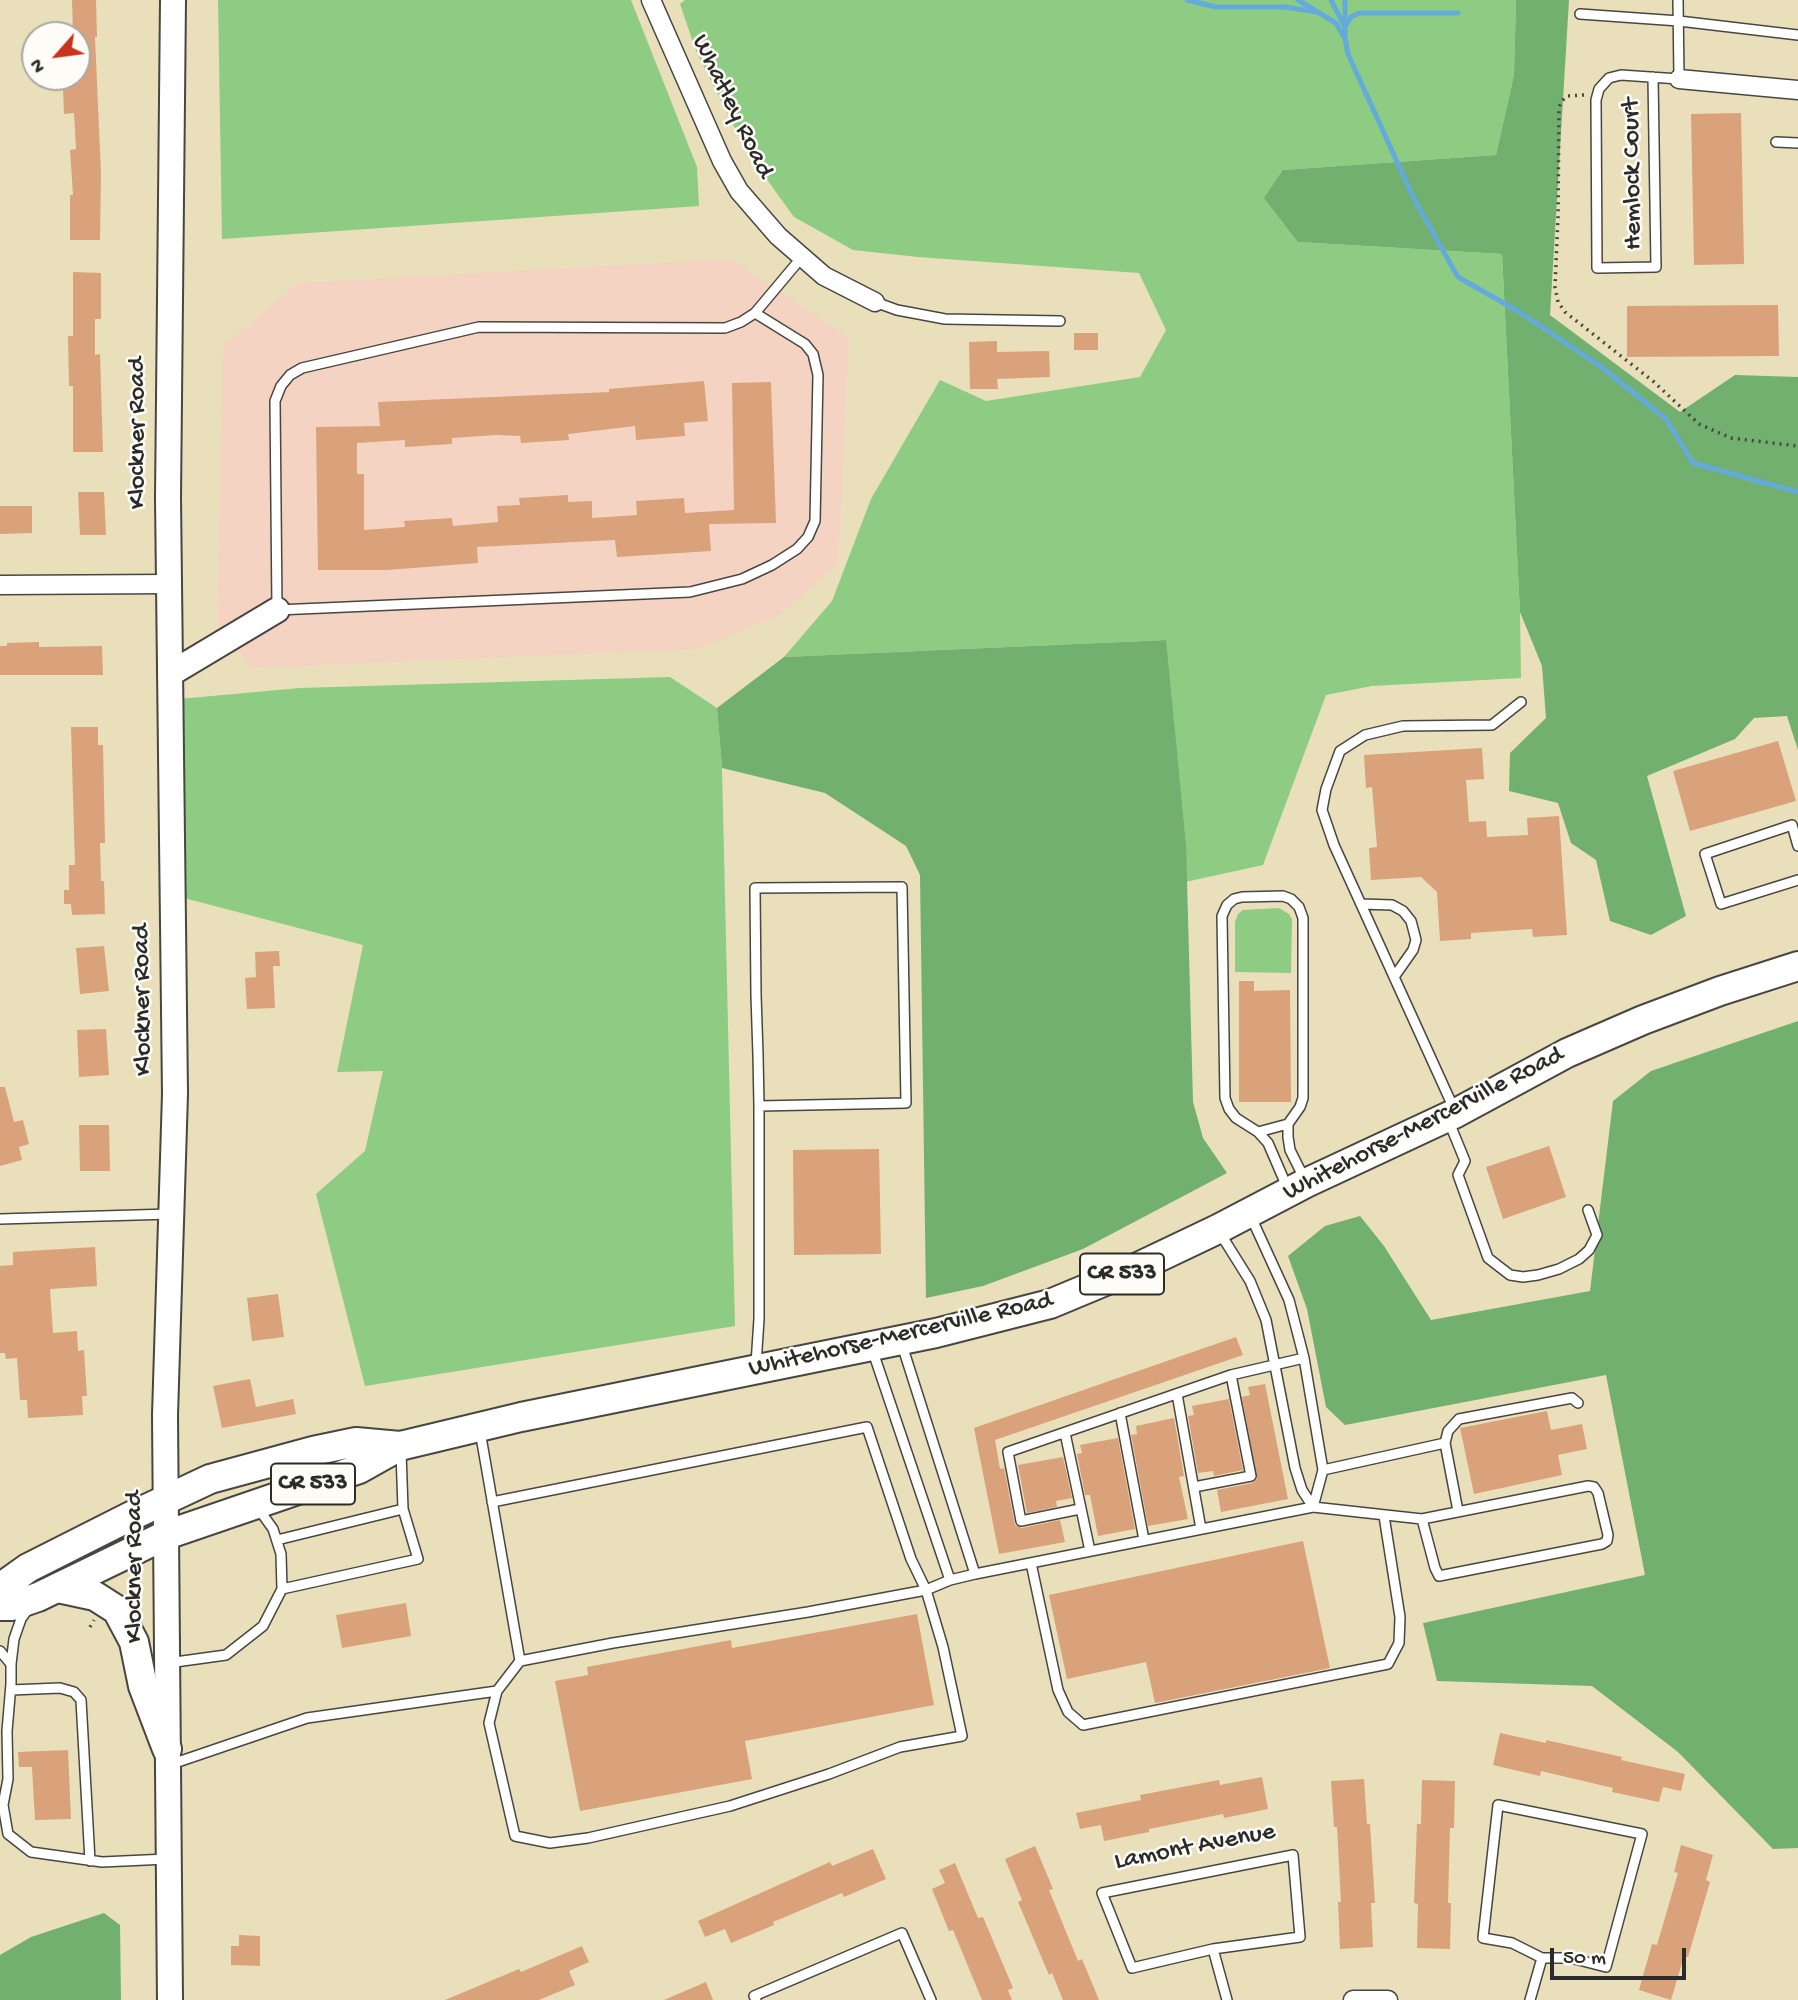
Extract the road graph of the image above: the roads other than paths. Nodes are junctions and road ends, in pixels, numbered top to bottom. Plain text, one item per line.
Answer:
1 (173, 0) edge
2 (651, 0) edge
3 (1678, 0) edge
4 (1580, 14) dead end
5 (1679, 21) junction
6 (1798, 34) edge
7 (1653, 77) junction
8 (1679, 79) junction
9 (1798, 90) edge
10 (1776, 142) dead end
11 (1798, 143) edge
12 (802, 257) junction
13 (874, 302) joint
14 (755, 313) junction
15 (1060, 321) dead end
16 (169, 584) junction
17 (0, 585) edge
18 (277, 610) junction
19 (170, 674) junction
20 (1521, 702) dead end
21 (1798, 846) edge
22 (1798, 880) edge
23 (1361, 904) junction
24 (1798, 966) edge
25 (1394, 977) junction
26 (759, 1106) junction
27 (1451, 1115) junction
28 (1288, 1124) junction
29 (1258, 1132) junction
30 (1298, 1187) junction
31 (1588, 1210) dead end
32 (1250, 1213) junction
33 (171, 1214) junction
34 (0, 1219) edge
35 (1218, 1229) junction
36 (901, 1341) junction
37 (871, 1346) junction
38 (1304, 1358) junction
39 (1276, 1364) junction
40 (755, 1370) junction
41 (1231, 1375) junction
42 (1177, 1394) junction
43 (1578, 1404) dead end
44 (1121, 1413) junction
45 (479, 1427) junction
46 (1065, 1433) junction
47 (1446, 1443) junction
48 (400, 1446) junction
49 (1323, 1470) junction
50 (1194, 1487) junction
51 (166, 1499) junction
52 (492, 1502) junction
53 (254, 1503) junction
54 (1313, 1507) junction
55 (403, 1510) junction
56 (1080, 1510) junction
57 (1458, 1511) junction
58 (1384, 1516) junction
59 (1422, 1519) junction
60 (1201, 1529) junction
61 (166, 1535) junction
62 (277, 1540) junction
63 (1144, 1540) junction
64 (1090, 1551) junction
65 (1031, 1563) junction
66 (975, 1574) junction
67 (13, 1576) edge
68 (950, 1580) junction
69 (282, 1588) junction
70 (926, 1590) junction
71 (48, 1592) junction
72 (0, 1606) edge
73 (0, 1651) edge
74 (520, 1661) junction
75 (167, 1663) junction
76 (11, 1664) junction
77 (11, 1690) junction
78 (497, 1691) junction
79 (167, 1758) junction
80 (168, 1859) junction
81 (90, 1861) junction
82 (1213, 1949) junction
83 (1542, 1958) junction
84 (170, 2000) edge
85 (755, 2000) edge
86 (931, 2000) edge
87 (1227, 2000) edge
88 (1353, 2000) edge
89 (1388, 2000) edge
90 (1530, 2000) edge

1 - 16 main road, Klockner Road
2 - 12 street, Whatley Road
3 - 5 lane
4 - 5 lane
5 - 6 lane
5 - 8 lane
7 - 7 lane, Hemlock Court
7 - 8 lane, Hemlock Court
8 - 9 street
10 - 11 lane
12 - 13 street, Whatley Road
12 - 14 lane
13 - 15 lane
14 - 18 lane
14 - 18 lane
16 - 17 street
16 - 19 main road, Klockner Road
18 - 19 main road
19 - 33 main road, Klockner Road
20 - 23 lane
21 - 22 lane
23 - 25 lane
23 - 25 lane
24 - 27 main road, Whitehorse-Mercerville Road / CR 533
25 - 27 lane
26 - 26 lane
26 - 40 lane
27 - 30 main road, Whitehorse-Mercerville Road / CR 533
27 - 31 lane
28 - 29 lane
28 - 29 lane
28 - 30 lane
29 - 30 lane
30 - 32 main road, Whitehorse-Mercerville Road / CR 533
32 - 35 main road, Whitehorse-Mercerville Road / CR 533
32 - 38 lane
33 - 34 lane
33 - 51 main road, Klockner Road
35 - 36 main road, Whitehorse-Mercerville Road / CR 533
35 - 39 lane
36 - 37 main road, Whitehorse-Mercerville Road / CR 533
36 - 66 lane
37 - 40 main road, Whitehorse-Mercerville Road / CR 533
37 - 68 lane
38 - 39 lane
38 - 49 lane
39 - 41 lane
39 - 54 lane
40 - 45 main road, Whitehorse-Mercerville Road / CR 533
41 - 42 lane
41 - 50 lane
42 - 44 lane
42 - 50 lane
43 - 47 lane
44 - 46 lane
44 - 63 lane
45 - 48 main road, Whitehorse-Mercerville Road / CR 533
45 - 52 lane
46 - 56 lane
46 - 56 lane
47 - 49 lane
47 - 57 lane
48 - 51 main road, Whitehorse-Mercerville Road / CR 533
48 - 53 main road, Whitehorse-Mercerville Road / CR 533
48 - 55 lane
49 - 54 lane
50 - 60 lane
51 - 61 main road, Klockner Road
51 - 67 main road, Whitehorse-Mercerville Road / CR 533
52 - 70 lane
52 - 74 lane
53 - 61 main road, Whitehorse-Mercerville Road / CR 533
53 - 62 lane
54 - 58 lane
54 - 60 lane
55 - 62 lane
55 - 69 lane
56 - 64 lane
57 - 59 lane
57 - 59 lane
58 - 59 lane
58 - 65 lane
60 - 63 lane
61 - 71 main road, Whitehorse-Mercerville Road / CR 533
61 - 75 main road, Klockner Road
62 - 69 lane
63 - 64 lane
64 - 65 lane
65 - 66 lane
66 - 68 lane
68 - 70 lane
69 - 75 lane
70 - 74 lane
70 - 78 lane
71 - 72 main road, Whitehorse-Mercerville Road / CR 533
71 - 76 lane
71 - 79 main road
73 - 76 lane
74 - 78 lane
75 - 79 main road, Klockner Road
76 - 77 lane
77 - 81 lane
77 - 81 lane
78 - 79 lane
79 - 80 main road, Klockner Road
80 - 81 lane
80 - 84 main road, Klockner Road
82 - 82 lane, Lamont Avenue
82 - 87 lane
83 - 83 lane
83 - 90 lane
85 - 86 lane
88 - 89 street

